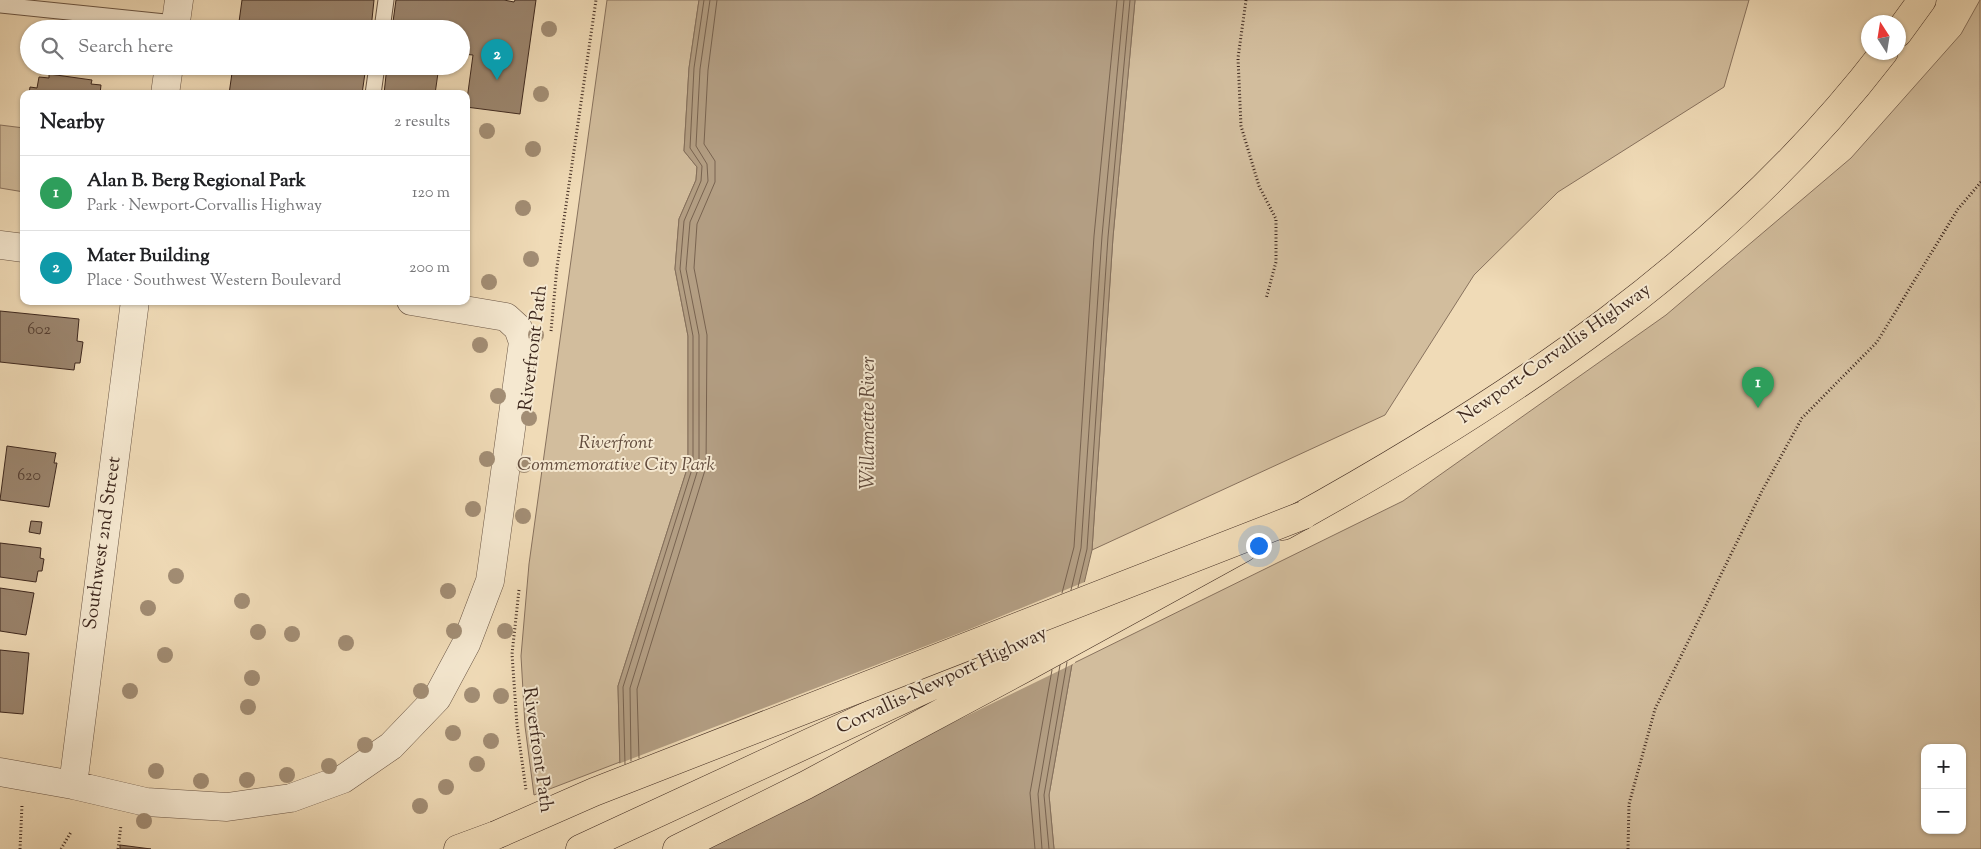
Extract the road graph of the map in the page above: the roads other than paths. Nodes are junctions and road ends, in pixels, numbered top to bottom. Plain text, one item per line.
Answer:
1 (386, 0) edge
2 (1922, 0) edge
3 (0, 5) edge
4 (176, 17) edge
5 (383, 20) edge
6 (1906, 22) edge
7 (1878, 60) edge
8 (168, 75) edge
9 (376, 75) edge
10 (166, 90) edge
11 (374, 90) edge
12 (0, 245) edge
13 (20, 248) edge
14 (134, 305) edge
15 (435, 305) edge
16 (1304, 514) junction
17 (12, 774) edge
18 (73, 785) junction
19 (458, 849) edge
20 (580, 849) edge
21 (677, 849) edge

1 - 5 lane
2 - 6 highway
3 - 4 lane
7 - 16 highway, Newport-Corvallis Highway
8 - 10 street
9 - 11 lane
12 - 13 street
14 - 18 street, Southwest 2nd Street
15 - 18 street
16 - 19 highway, bridge
16 - 20 highway, Corvallis-Newport Highway, bridge
16 - 21 highway, bridge
17 - 18 street

